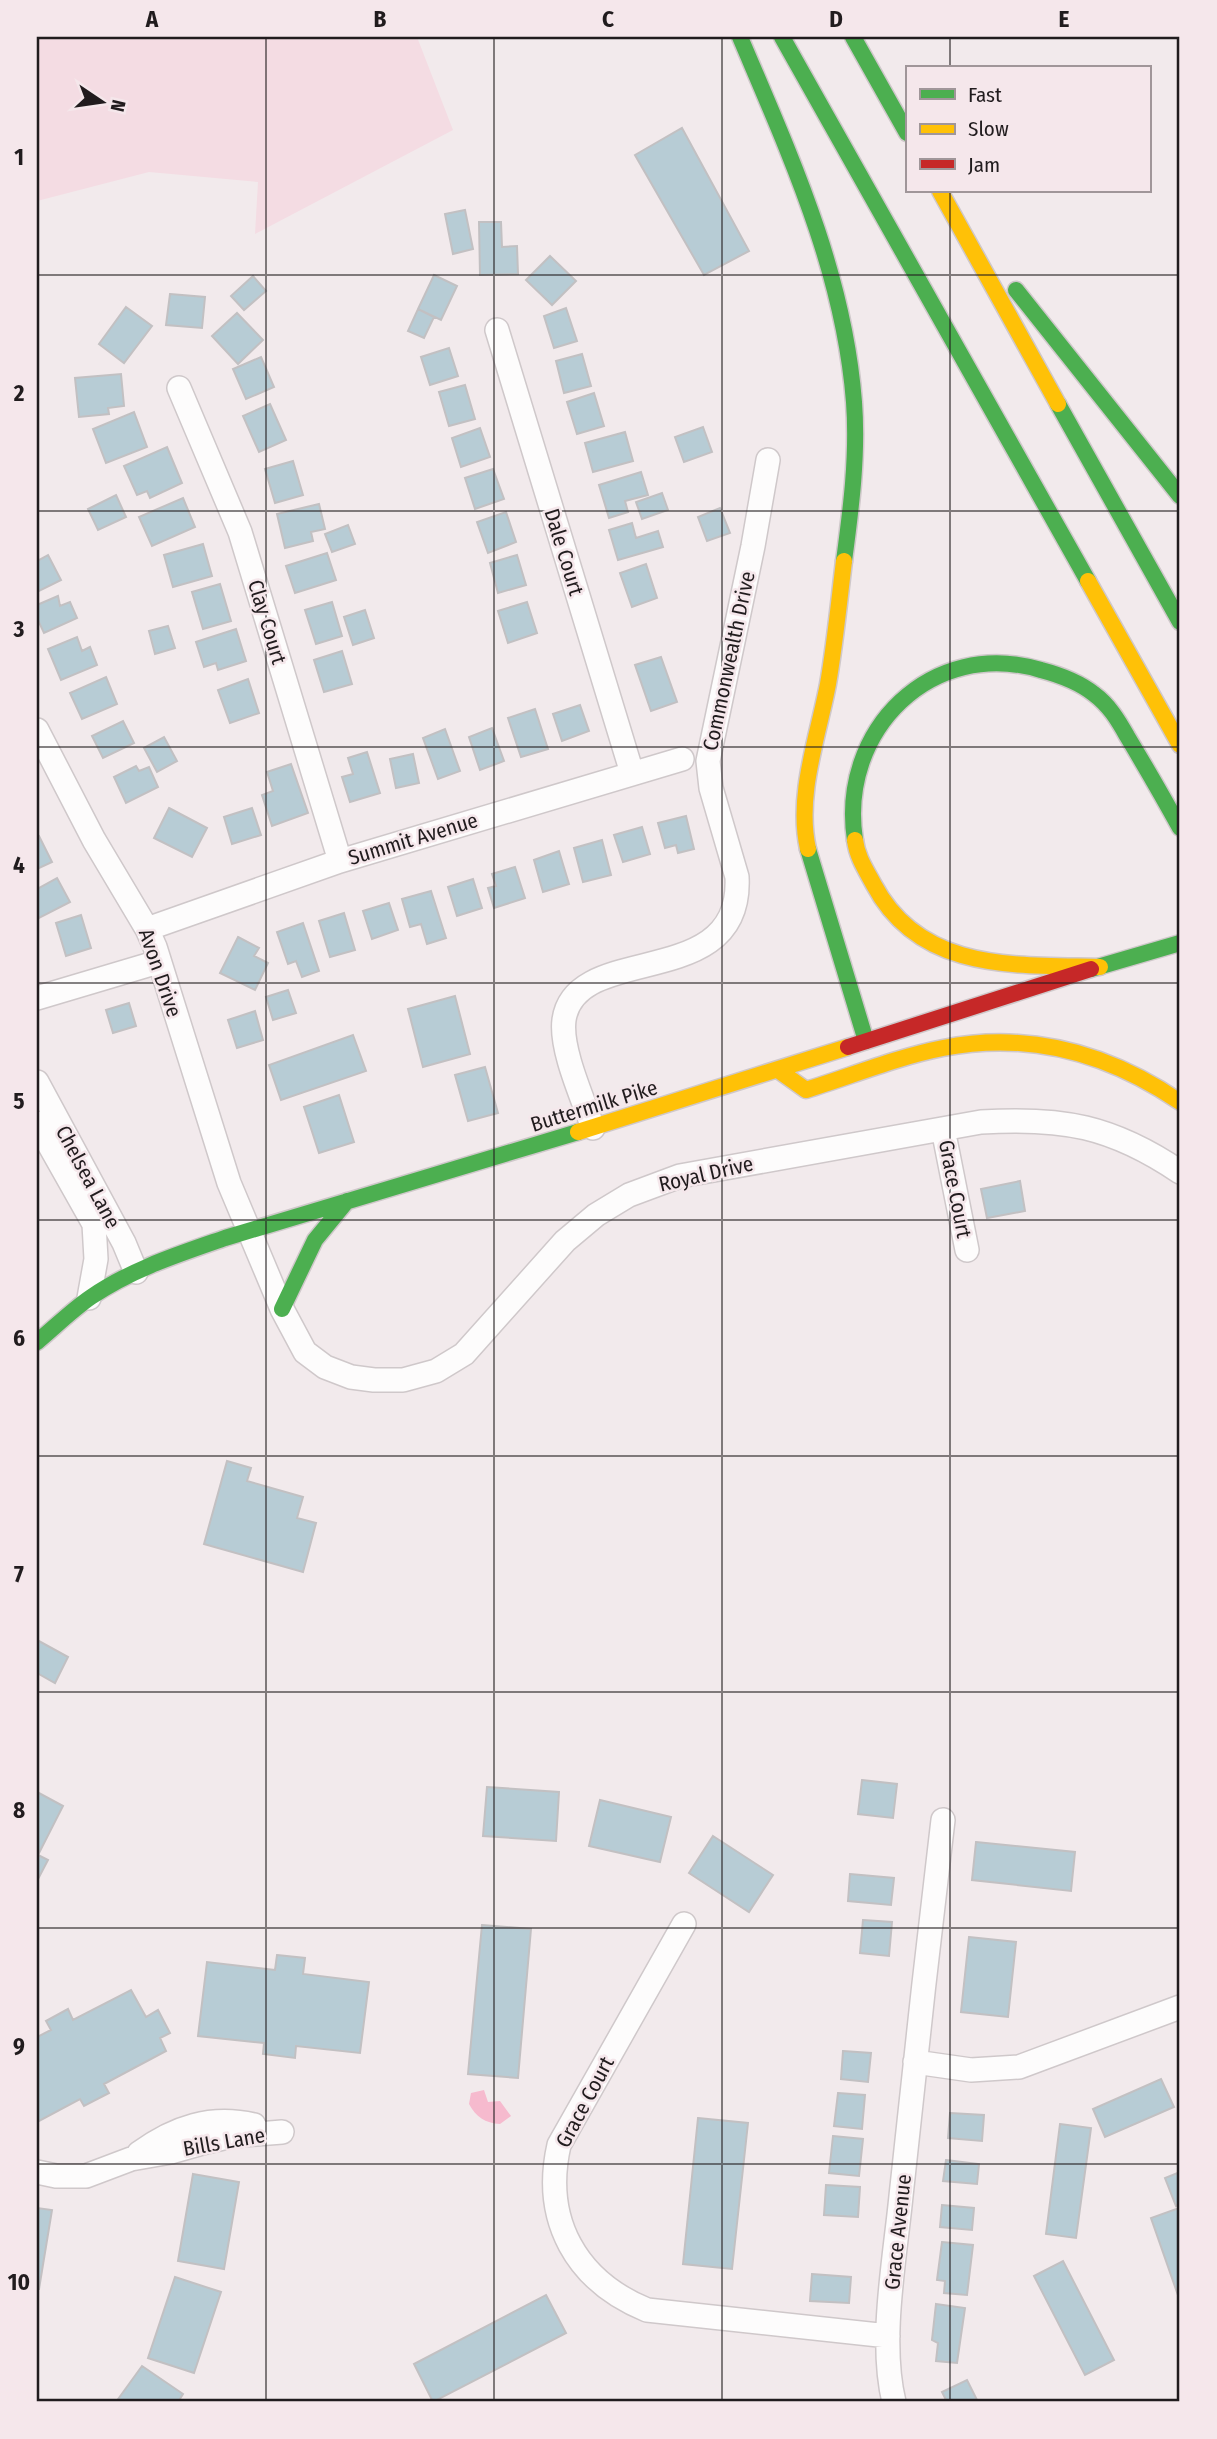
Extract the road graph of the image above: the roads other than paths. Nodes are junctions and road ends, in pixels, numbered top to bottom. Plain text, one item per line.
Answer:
1 (740, 37) edge
2 (782, 37) edge
3 (853, 37) edge
4 (906, 131) edge
5 (942, 195) edge
6 (496, 330) dead end
7 (179, 388) dead end
8 (768, 460) dead end
9 (1180, 496) edge
10 (1180, 622) edge
11 (37, 730) edge
12 (1180, 745) edge
13 (682, 759) dead end
14 (632, 773) junction
15 (1180, 828) edge
16 (340, 861) junction
17 (147, 929) junction
18 (1180, 943) edge
19 (158, 961) junction
20 (1100, 967) junction
21 (37, 998) edge
22 (866, 1041) junction
23 (778, 1070) junction
24 (37, 1082) edge
25 (1180, 1102) edge
26 (37, 1122) edge
27 (593, 1128) junction
28 (943, 1129) junction
29 (1180, 1172) edge
30 (347, 1201) junction
31 (248, 1231) junction
32 (967, 1250) dead end
33 (136, 1272) junction
34 (89, 1298) junction
35 (282, 1309) junction
36 (37, 1342) edge
37 (943, 1820) dead end
38 (684, 1924) dead end
39 (1180, 2007) edge
40 (915, 2062) junction
41 (131, 2159) junction
42 (37, 2172) edge
43 (888, 2336) junction
44 (894, 2402) edge

1 - 22 main road
2 - 12 main road
3 - 4 main road
5 - 9 main road
5 - 10 main road
6 - 14 street, Dale Court
7 - 16 street, Clay Court
8 - 27 street, Commonwealth Drive
11 - 17 street, Avon Drive
13 - 14 street, Summit Avenue
14 - 16 street, Summit Avenue
15 - 20 main road
16 - 17 street, Summit Avenue
17 - 19 street, Avon Drive
18 - 20 main road, Buttermilk Pike
19 - 21 street
19 - 31 street, Avon Drive
20 - 22 main road, Buttermilk Pike
22 - 23 main road, Buttermilk Pike
23 - 25 main road
23 - 27 main road, Buttermilk Pike
24 - 33 street, Chelsea Lane
26 - 34 street, Chelsea Lane
27 - 30 main road, Buttermilk Pike
28 - 29 street, Royal Drive
28 - 32 street, Grace Court
28 - 35 street, Royal Drive
30 - 31 main road, Buttermilk Pike
30 - 35 main road
31 - 33 main road, Buttermilk Pike
31 - 35 street, Royal Drive
33 - 34 main road, Buttermilk Pike
34 - 36 main road, Buttermilk Pike
37 - 40 street, Grace Avenue
38 - 43 street, Grace Court
39 - 40 street
40 - 43 street, Grace Avenue
41 - 41 street, Bills Lane
41 - 42 street, Bills Lane
43 - 44 street, Grace Avenue

